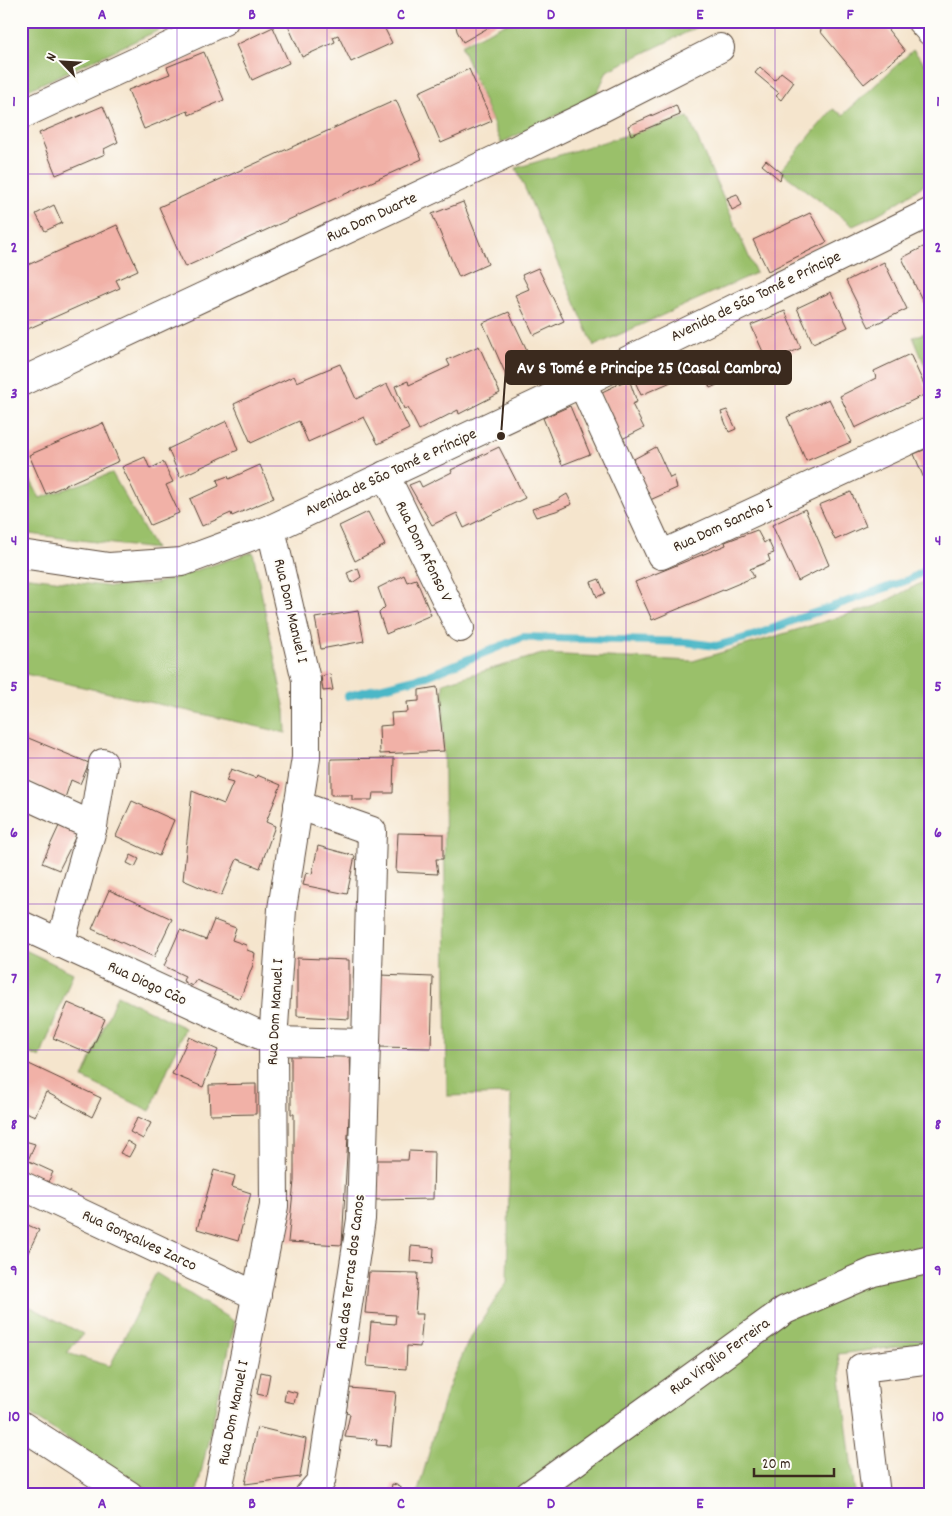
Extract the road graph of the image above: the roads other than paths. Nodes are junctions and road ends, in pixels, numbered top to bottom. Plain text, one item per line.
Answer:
1 (224, 21) edge
2 (921, 21) edge
3 (931, 32) edge
4 (720, 48) dead end
5 (21, 115) edge
6 (931, 212) edge
7 (21, 382) edge
8 (582, 382) junction
9 (931, 430) edge
10 (386, 475) junction
11 (271, 529) junction
12 (21, 554) edge
13 (460, 628) dead end
14 (103, 763) dead end
15 (21, 793) edge
16 (298, 805) junction
17 (93, 826) junction
18 (21, 925) edge
19 (60, 944) junction
20 (273, 1041) junction
21 (366, 1042) junction
22 (21, 1186) edge
23 (931, 1258) edge
24 (257, 1296) junction
25 (931, 1359) edge
26 (21, 1425) edge
27 (129, 1495) edge
28 (217, 1495) edge
29 (309, 1495) edge
30 (529, 1495) edge
31 (876, 1495) edge

1 - 5 street
2 - 3 street
4 - 7 street, Rua Dom Duarte
6 - 8 street, Avenida de São Tomé e Príncipe
8 - 9 street, Rua Dom Sancho I
8 - 10 street, Avenida de São Tomé e Príncipe
10 - 11 street, Avenida de São Tomé e Príncipe
10 - 13 street, Rua Dom Afonso V
11 - 12 street, Avenida de São Tomé e Príncipe
11 - 16 street, Rua Dom Manuel I
14 - 17 street
15 - 17 street
16 - 20 street, Rua Dom Manuel I
16 - 21 street, Rua das Terras dos Canos
17 - 19 street
18 - 19 street, Rua Diogo Cão
19 - 20 street, Rua Diogo Cão
20 - 21 street
20 - 24 street, Rua Dom Manuel I
21 - 29 street, Rua das Terras dos Canos
22 - 24 street, Rua Gonçalves Zarco
23 - 30 street, Rua Virgílio Ferreira
24 - 28 street, Rua Dom Manuel I
25 - 31 street
26 - 27 street

